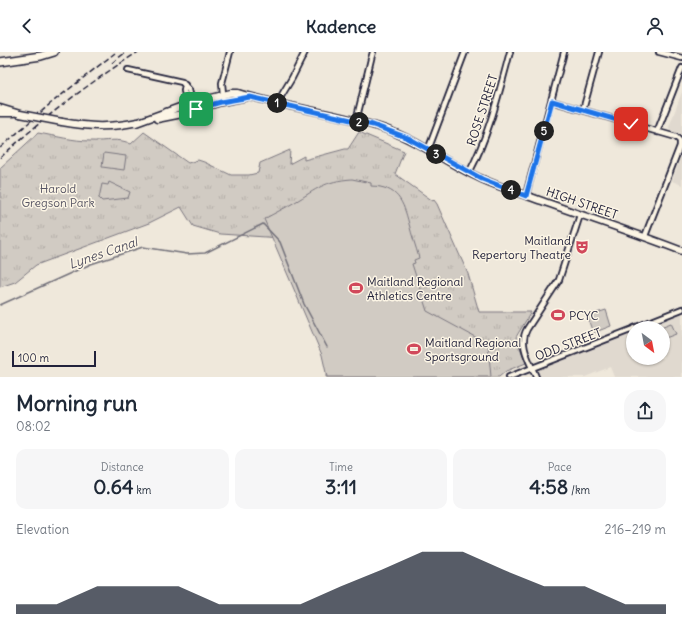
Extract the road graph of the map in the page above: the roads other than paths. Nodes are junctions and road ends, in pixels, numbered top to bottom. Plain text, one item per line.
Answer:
1 (54, 52) edge
2 (230, 52) edge
3 (305, 52) edge
4 (373, 52) edge
5 (465, 52) edge
6 (510, 52) edge
7 (564, 52) edge
8 (600, 52) edge
9 (660, 52) edge
10 (682, 58) edge
11 (0, 62) edge
12 (682, 68) edge
13 (128, 70) dead end
14 (223, 94) junction
15 (250, 97) junction
16 (552, 101) junction
17 (221, 102) junction
18 (278, 103) junction
19 (190, 105) junction
20 (0, 108) edge
21 (583, 110) junction
22 (0, 113) edge
23 (20, 114) junction
24 (166, 117) junction
25 (356, 121) junction
26 (136, 123) junction
27 (658, 132) junction
28 (428, 150) junction
29 (469, 173) junction
30 (526, 196) junction
31 (580, 215) junction
32 (645, 236) junction
33 (682, 251) edge
34 (682, 309) edge
35 (652, 321) edge
36 (626, 331) edge
37 (532, 368) junction
38 (509, 377) edge
39 (536, 377) edge

1 - 11 highway
2 - 14 street
3 - 18 street
4 - 25 street
5 - 28 street
6 - 29 street, ROSE STREET
7 - 16 street
8 - 21 street
9 - 10 street
12 - 27 street
13 - 19 street
14 - 15 main road, HIGH STREET
14 - 19 main road, HIGH STREET
15 - 17 main road, HIGH STREET
15 - 18 main road, HIGH STREET
16 - 21 street
16 - 30 street
17 - 19 main road
17 - 24 main road, HIGH STREET
18 - 25 main road, HIGH STREET
19 - 24 main road
19 - 26 main road, HIGH STREET
20 - 23 main road, HIGH STREET
21 - 27 street
22 - 23 main road, HIGH STREET
23 - 26 main road, HIGH STREET, bridge
24 - 26 main road, HIGH STREET
25 - 28 main road, HIGH STREET
27 - 32 street
28 - 29 main road, HIGH STREET
29 - 30 main road, HIGH STREET
30 - 31 main road, HIGH STREET
31 - 32 main road, HIGH STREET
31 - 37 street
32 - 33 main road, HIGH STREET
34 - 35 street, ODD STREET
36 - 37 street, ODD STREET
37 - 38 street, ODD STREET
37 - 39 street

